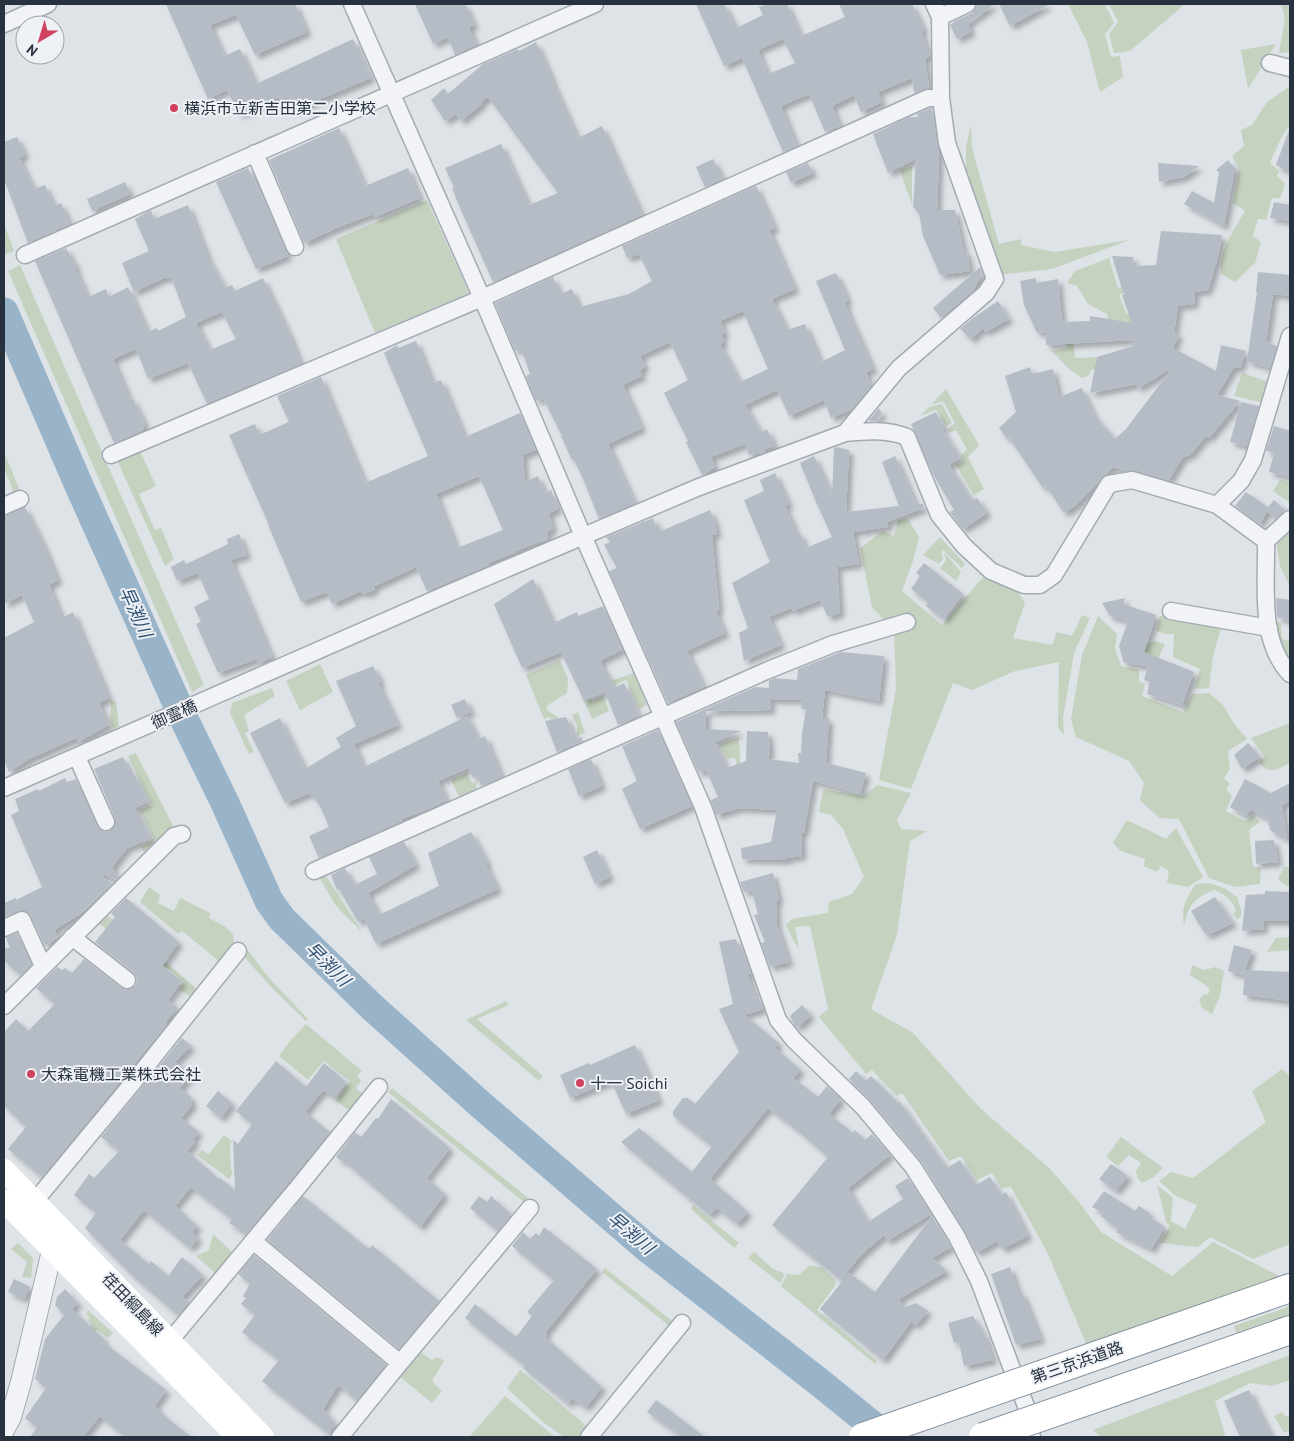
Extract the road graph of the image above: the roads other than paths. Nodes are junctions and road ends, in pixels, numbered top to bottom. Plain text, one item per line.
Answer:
1 (48, 4) edge
2 (352, 4) edge
3 (595, 4) edge
4 (967, 4) edge
5 (937, 10) edge
6 (4, 24) edge
7 (1270, 63) dead end
8 (1290, 68) edge
9 (391, 94) junction
10 (941, 98) junction
11 (255, 154) junction
12 (296, 247) dead end
13 (25, 254) dead end
14 (482, 298) junction
15 (1290, 336) edge
16 (1288, 353) edge
17 (844, 433) junction
18 (111, 455) dead end
19 (20, 499) dead end
20 (1217, 505) junction
21 (4, 506) edge
22 (1290, 519) edge
23 (583, 536) junction
24 (1266, 542) junction
25 (1171, 611) dead end
26 (907, 622) dead end
27 (1269, 628) junction
28 (1290, 674) edge
29 (662, 717) junction
30 (77, 757) junction
31 (4, 788) edge
32 (106, 822) dead end
33 (182, 834) dead end
34 (314, 871) dead end
35 (4, 928) edge
36 (72, 938) junction
37 (238, 951) dead end
38 (43, 966) junction
39 (127, 980) dead end
40 (4, 1006) edge
41 (379, 1086) dead end
42 (4, 1170) edge
43 (4, 1201) edge
44 (35, 1201) junction
45 (530, 1208) dead end
46 (253, 1241) junction
47 (60, 1244) junction
48 (1290, 1288) edge
49 (682, 1323) dead end
50 (1290, 1330) edge
51 (169, 1342) junction
52 (400, 1362) junction
53 (4, 1430) edge
54 (238, 1437) edge
55 (263, 1437) edge
56 (340, 1437) edge
57 (589, 1437) edge
58 (863, 1437) edge
59 (983, 1437) edge
60 (1032, 1437) edge

1 - 6 street
2 - 9 street
3 - 9 street
4 - 5 street
5 - 10 street
7 - 8 street
9 - 11 street
9 - 14 street
10 - 14 street
10 - 17 street
11 - 12 street
11 - 13 street
14 - 18 street
14 - 23 street
15 - 16 street
16 - 20 street
17 - 20 street
17 - 23 street, 御霊橋
19 - 21 street
20 - 24 street
22 - 24 street
23 - 29 street
23 - 30 street, 御霊橋
24 - 27 street
25 - 27 street
26 - 29 street
27 - 28 street
29 - 34 street
29 - 60 street
30 - 31 street, 御霊橋
30 - 32 street
33 - 36 street
35 - 38 street
36 - 38 street
36 - 39 street
37 - 44 street
38 - 40 street
41 - 46 street
42 - 44 main road, 荏田綱島線
43 - 47 main road, 荏田綱島線
44 - 47 main road, 荏田綱島線
45 - 52 street
46 - 51 street
46 - 52 street
47 - 51 main road, 荏田綱島線
47 - 53 street
47 - 54 main road, 荏田綱島線
48 - 58 highway, 第三京浜道路, bridge
49 - 57 street
50 - 59 highway, bridge
51 - 55 main road, 荏田綱島線
52 - 56 street

